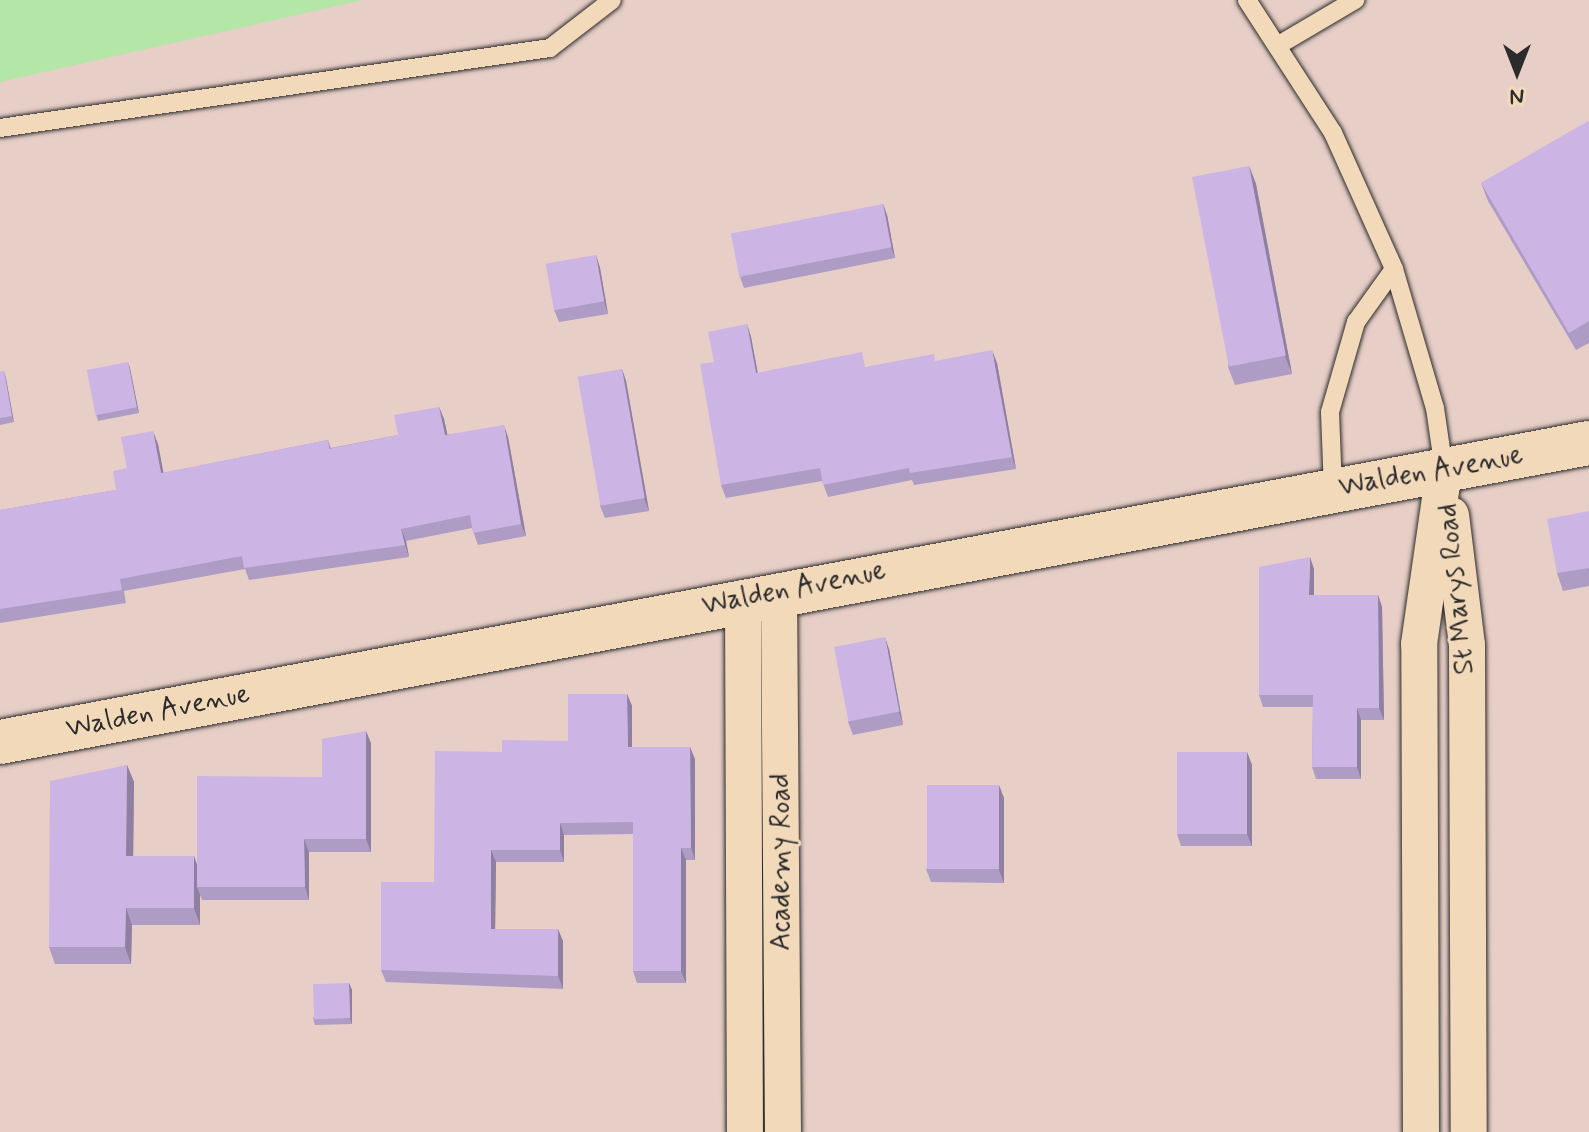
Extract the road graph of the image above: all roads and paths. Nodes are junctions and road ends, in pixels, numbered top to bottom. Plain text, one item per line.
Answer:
1 (612, 0) edge
2 (1247, 0) edge
3 (1355, 0) edge
4 (1277, 46) junction
5 (0, 128) edge
6 (1394, 269) junction
7 (1589, 443) edge
8 (1444, 470) junction
9 (1333, 490) junction
10 (761, 595) junction
11 (0, 742) edge
12 (1421, 1118) edge
13 (1469, 1118) edge
14 (745, 1132) edge
15 (783, 1132) edge

1 - 5 lane
2 - 4 lane
3 - 4 lane
4 - 6 lane
6 - 8 lane
6 - 9 lane
7 - 8 main road, Walden Avenue
8 - 9 main road, Walden Avenue
8 - 12 street, St Marys Road
8 - 13 street, St Marys Road
9 - 10 main road, Walden Avenue
10 - 11 main road, Walden Avenue
10 - 14 street, Academy Road
10 - 15 street, Academy Road
12 - 13 street

